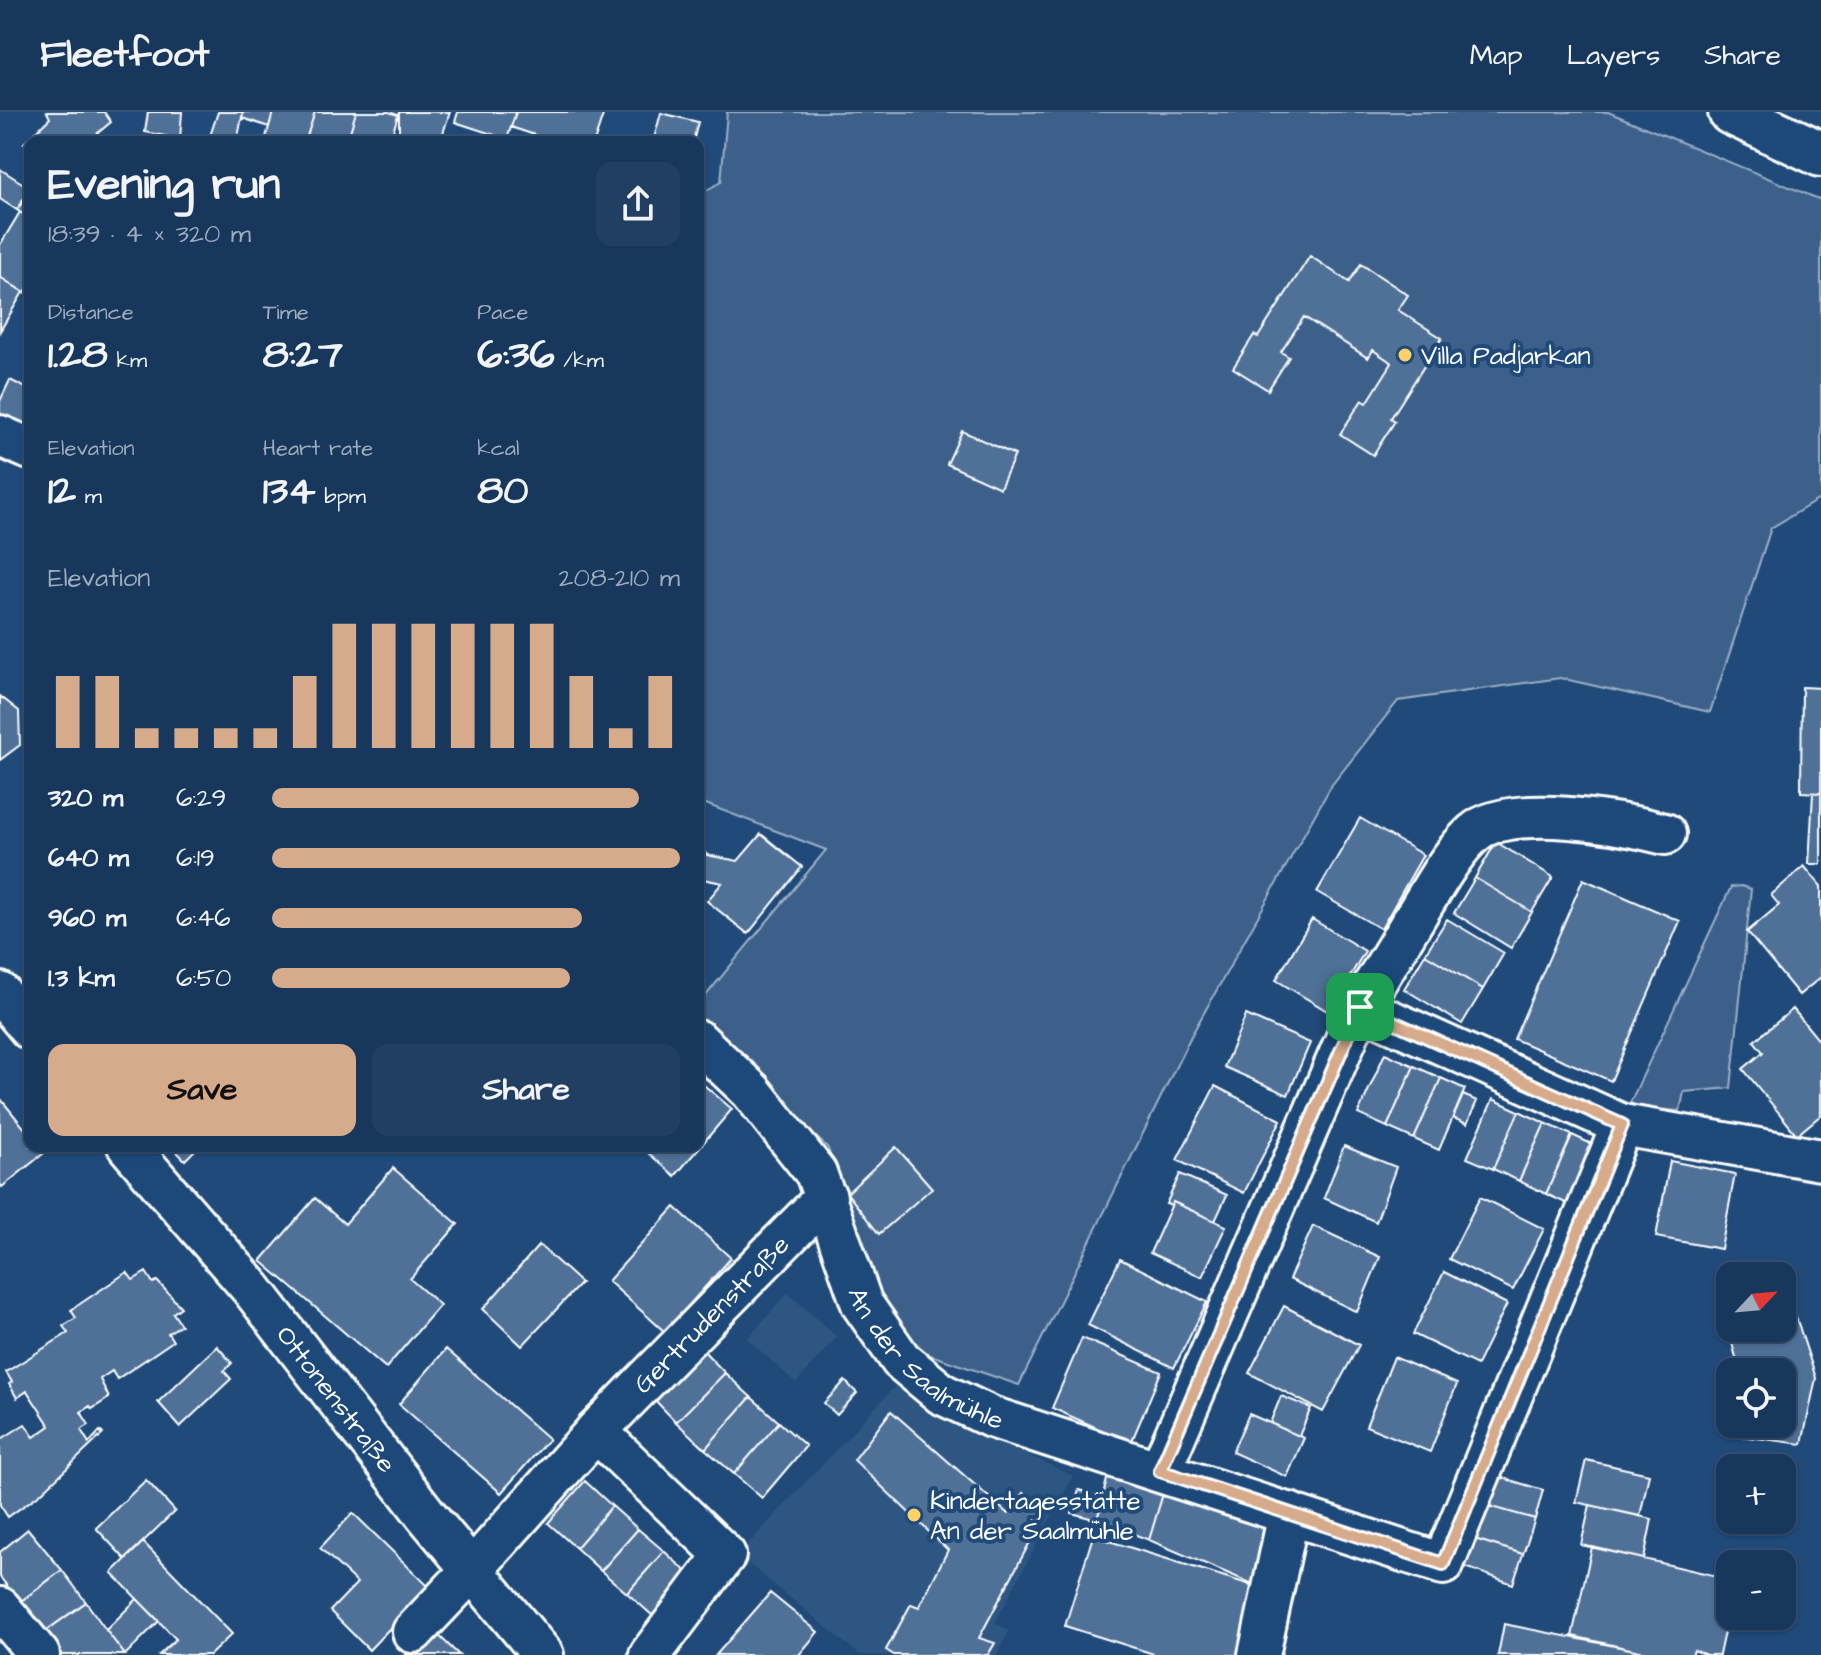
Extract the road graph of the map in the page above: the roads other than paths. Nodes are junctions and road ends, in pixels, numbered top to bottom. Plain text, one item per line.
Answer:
1 (1731, 112) edge
2 (1821, 154) edge
3 (0, 436) edge
4 (24, 446) edge
5 (1665, 834) dead end
6 (0, 993) edge
7 (1360, 1007) junction
8 (24, 1022) edge
9 (704, 1047) edge
10 (1622, 1125) junction
11 (133, 1152) edge
12 (1821, 1160) edge
13 (826, 1197) junction
14 (596, 1431) junction
15 (1160, 1471) junction
16 (1289, 1513) junction
17 (472, 1570) junction
18 (0, 1608) edge
19 (400, 1646) edge
20 (39, 1655) edge
21 (543, 1655) edge
22 (650, 1655) edge
23 (1259, 1655) edge

1 - 2 main road
3 - 4 street
5 - 7 street
6 - 8 street
7 - 10 street
7 - 15 street
9 - 13 street, An der Saalmühle
10 - 12 street
10 - 16 street, An der Saalmühle
11 - 17 street, Ottonenstraße
13 - 14 street, Gertrudenstraße
13 - 15 street, An der Saalmühle
14 - 17 street, Gertrudenstraße
14 - 22 street
15 - 16 street, An der Saalmühle
16 - 23 street
17 - 19 street, Gertrudenstraße
17 - 21 street, Ottonenstraße
18 - 20 street

